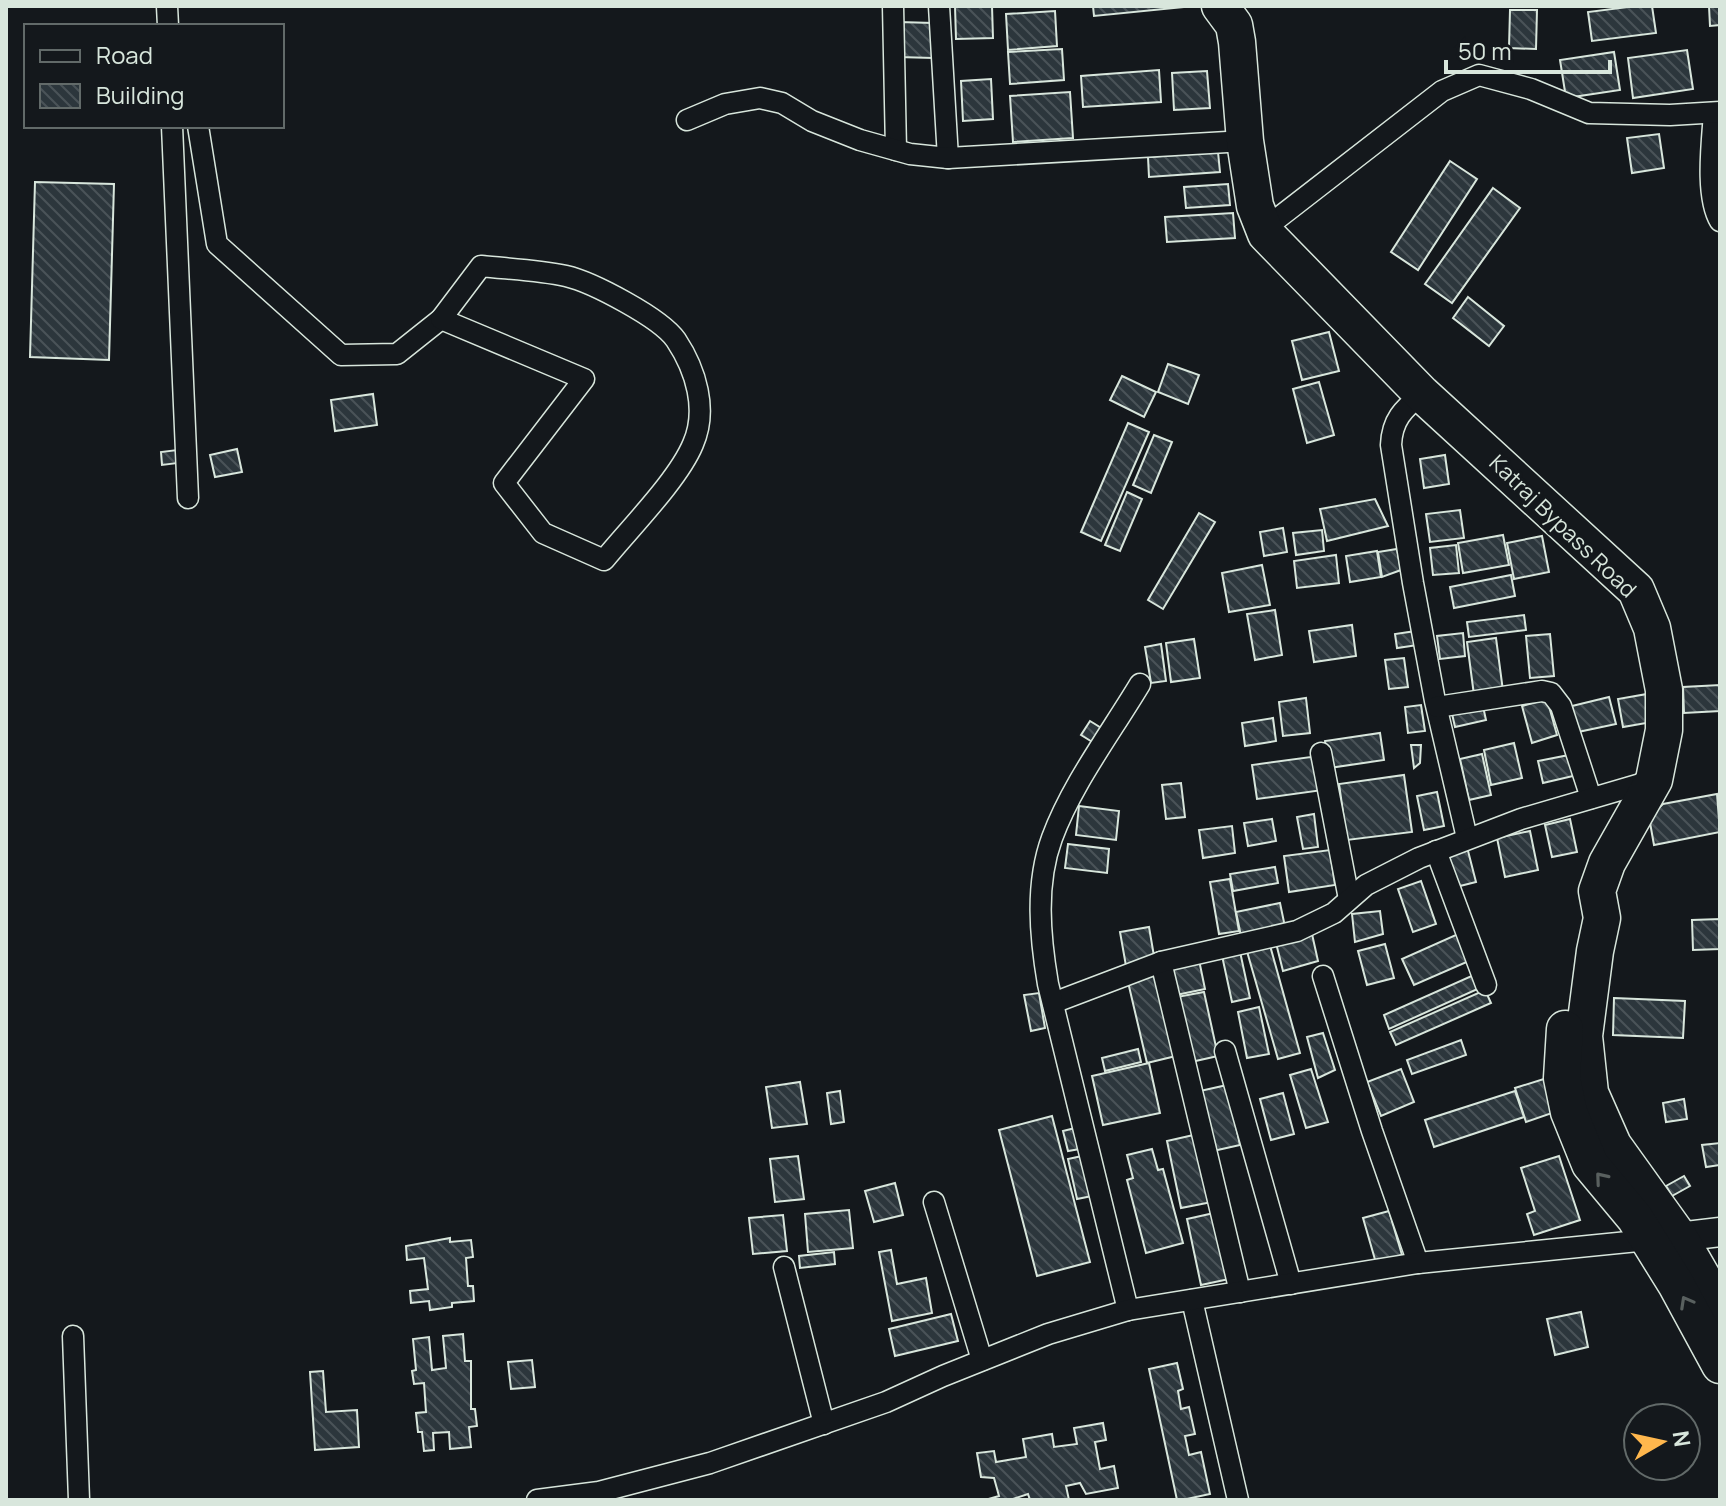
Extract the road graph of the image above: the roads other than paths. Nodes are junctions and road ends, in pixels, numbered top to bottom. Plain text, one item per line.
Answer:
1 (893, 6) edge
2 (939, 6) edge
3 (1231, 12) edge
4 (1717, 112) edge
5 (687, 120) dead end
6 (172, 128) edge
7 (198, 128) edge
8 (1245, 141) junction
9 (896, 150) junction
10 (948, 158) junction
11 (1720, 221) edge
12 (1272, 240) junction
13 (441, 319) junction
14 (1422, 394) junction
15 (188, 498) dead end
16 (1140, 684) dead end
17 (1437, 707) junction
18 (1321, 753) dead end
19 (1654, 780) junction
20 (1591, 798) junction
21 (1467, 838) junction
22 (1436, 851) junction
23 (1349, 899) junction
24 (1161, 962) junction
25 (1323, 976) dead end
26 (1486, 985) dead end
27 (1053, 1003) junction
28 (1225, 1051) dead end
29 (934, 1202) dead end
30 (1720, 1232) edge
31 (1664, 1239) junction
32 (1418, 1263) junction
33 (784, 1267) dead end
34 (1291, 1284) junction
35 (1240, 1292) junction
36 (1192, 1300) junction
37 (1720, 1308) edge
38 (1128, 1310) junction
39 (73, 1336) dead end
40 (982, 1360) junction
41 (1720, 1365) edge
42 (824, 1424) junction
43 (79, 1500) edge
44 (537, 1500) edge
45 (1238, 1500) edge

1 - 9 street
2 - 10 street
3 - 8 highway
4 - 11 street
4 - 12 street
5 - 9 street
6 - 15 street
7 - 13 street
8 - 10 street
8 - 12 highway
9 - 10 street
12 - 14 highway, Katraj Bypass Road
13 - 13 street
14 - 17 street
14 - 19 highway, Katraj Bypass Road
16 - 27 street
17 - 20 street
17 - 21 street
18 - 23 street
19 - 20 street
19 - 31 highway, Katraj Bypass Road
20 - 21 street
21 - 22 street
22 - 23 street
22 - 26 street
23 - 24 street
24 - 27 street
24 - 35 street
25 - 32 street
27 - 38 street
28 - 34 street
29 - 40 street
30 - 31 main road
31 - 32 street
31 - 37 highway
41 -> 31 highway
32 - 34 street
33 - 42 street
34 - 35 street
35 - 36 street
36 - 38 street
36 - 45 street
38 - 40 street
39 - 43 street
40 - 42 street
42 - 44 street

